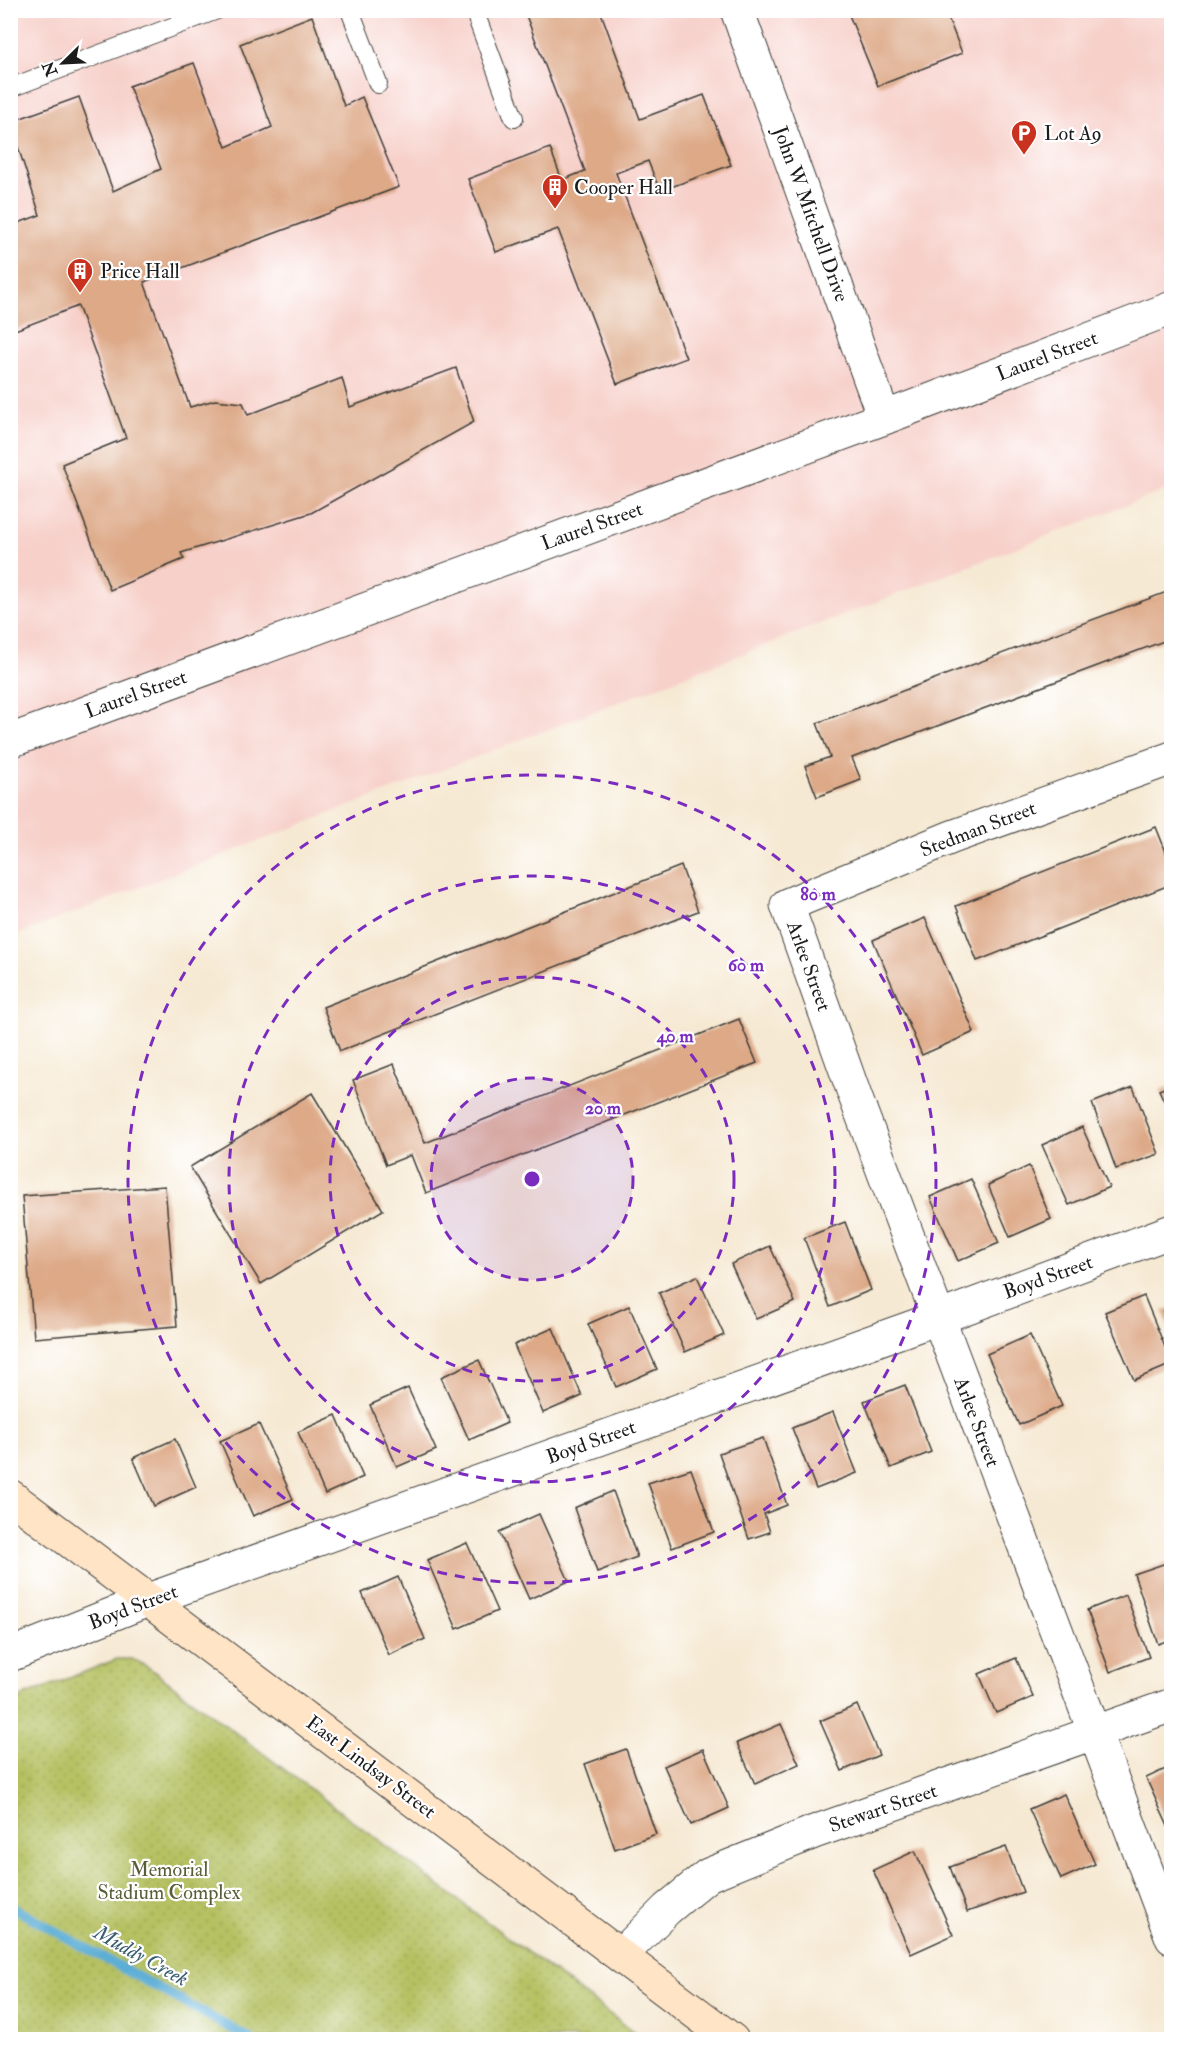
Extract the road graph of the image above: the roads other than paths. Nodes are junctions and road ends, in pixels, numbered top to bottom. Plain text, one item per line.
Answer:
1 (217, 10) edge
2 (350, 10) edge
3 (474, 10) edge
4 (737, 10) edge
5 (378, 84) dead end
6 (10, 88) edge
7 (514, 118) dead end
8 (1172, 308) edge
9 (884, 418) junction
10 (10, 741) edge
11 (1172, 758) edge
12 (787, 905) joint
13 (1172, 1231) edge
14 (938, 1318) junction
15 (10, 1496) edge
16 (148, 1600) junction
17 (10, 1655) edge
18 (1172, 1705) edge
19 (1095, 1734) junction
20 (1172, 1938) edge
21 (621, 1955) junction
22 (732, 2040) edge

1 - 6 lane
2 - 5 lane
3 - 7 lane
4 - 9 street, John W Mitchell Drive
8 - 9 street, Laurel Street
9 - 10 street, Laurel Street
11 - 12 street, Stedman Street
12 - 14 street, Arlee Street
13 - 14 street, Boyd Street
14 - 16 street, Boyd Street
14 - 19 street, Arlee Street
15 - 16 street, East Lindsay Street
16 - 17 street, Boyd Street
16 - 21 street, East Lindsay Street
18 - 19 street, Stewart Street
19 - 20 street, Arlee Street
19 - 21 street, Stewart Street
21 - 22 street, East Lindsay Street

